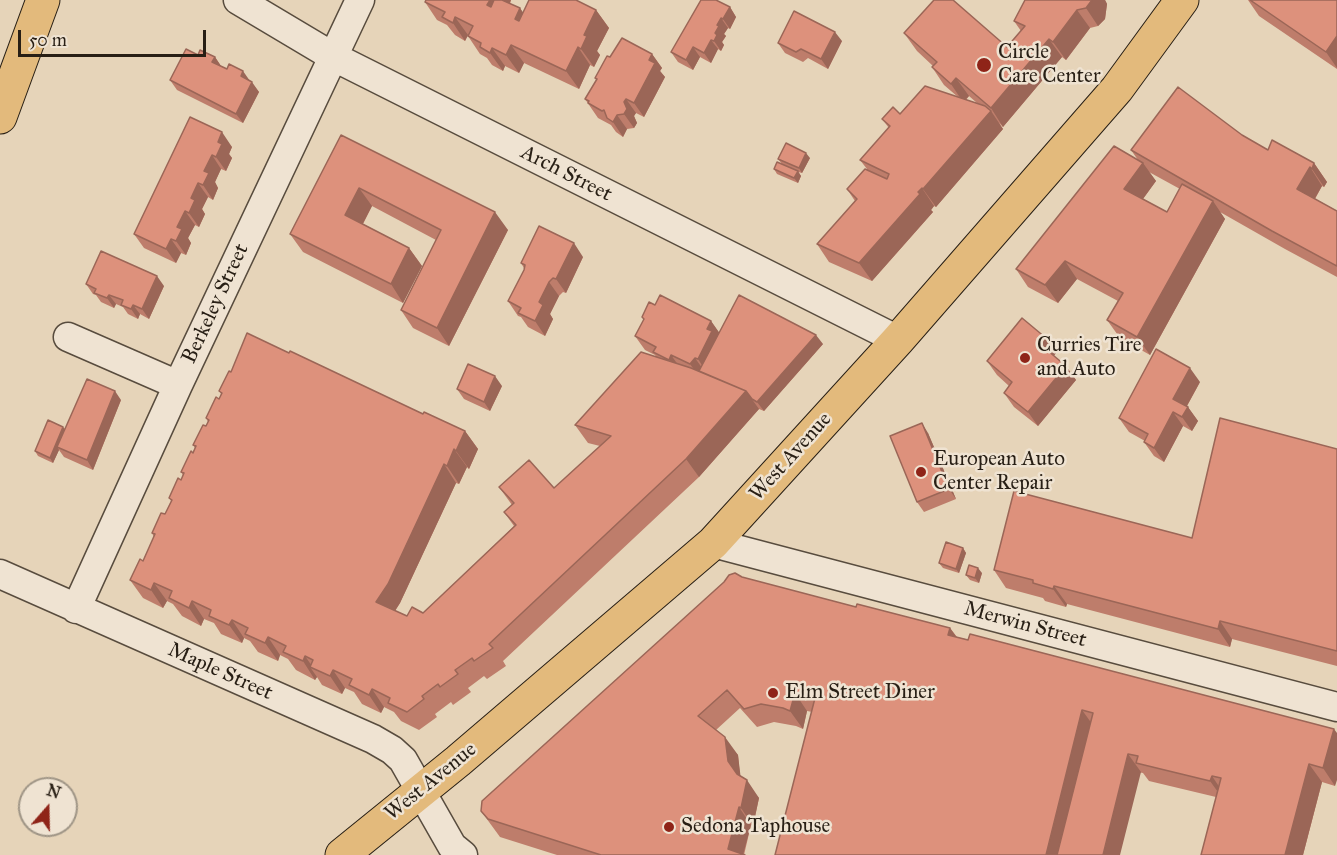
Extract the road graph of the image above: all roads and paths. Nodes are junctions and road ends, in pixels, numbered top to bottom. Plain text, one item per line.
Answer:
1 (43, 0) edge
2 (238, 0) edge
3 (360, 0) edge
4 (1182, 0) edge
5 (332, 56) junction
6 (0, 117) edge
7 (68, 337) dead end
8 (898, 340) junction
9 (178, 385) junction
10 (713, 543) junction
11 (0, 574) edge
12 (76, 609) junction
13 (1337, 707) edge
14 (420, 792) junction
15 (342, 855) edge
16 (463, 855) edge

1 - 6 main road
2 - 5 street, Arch Street
3 - 5 street, Berkeley Street
4 - 8 main road, West Avenue
5 - 8 street, Arch Street
5 - 9 street, Berkeley Street
7 - 9 street
8 - 10 main road, West Avenue
9 - 12 street, Berkeley Street
10 - 13 street, Merwin Street
10 - 14 main road, West Avenue
11 - 12 street, Maple Street
12 - 14 street, Maple Street
14 - 15 main road, West Avenue
14 - 16 street, Maple Street

